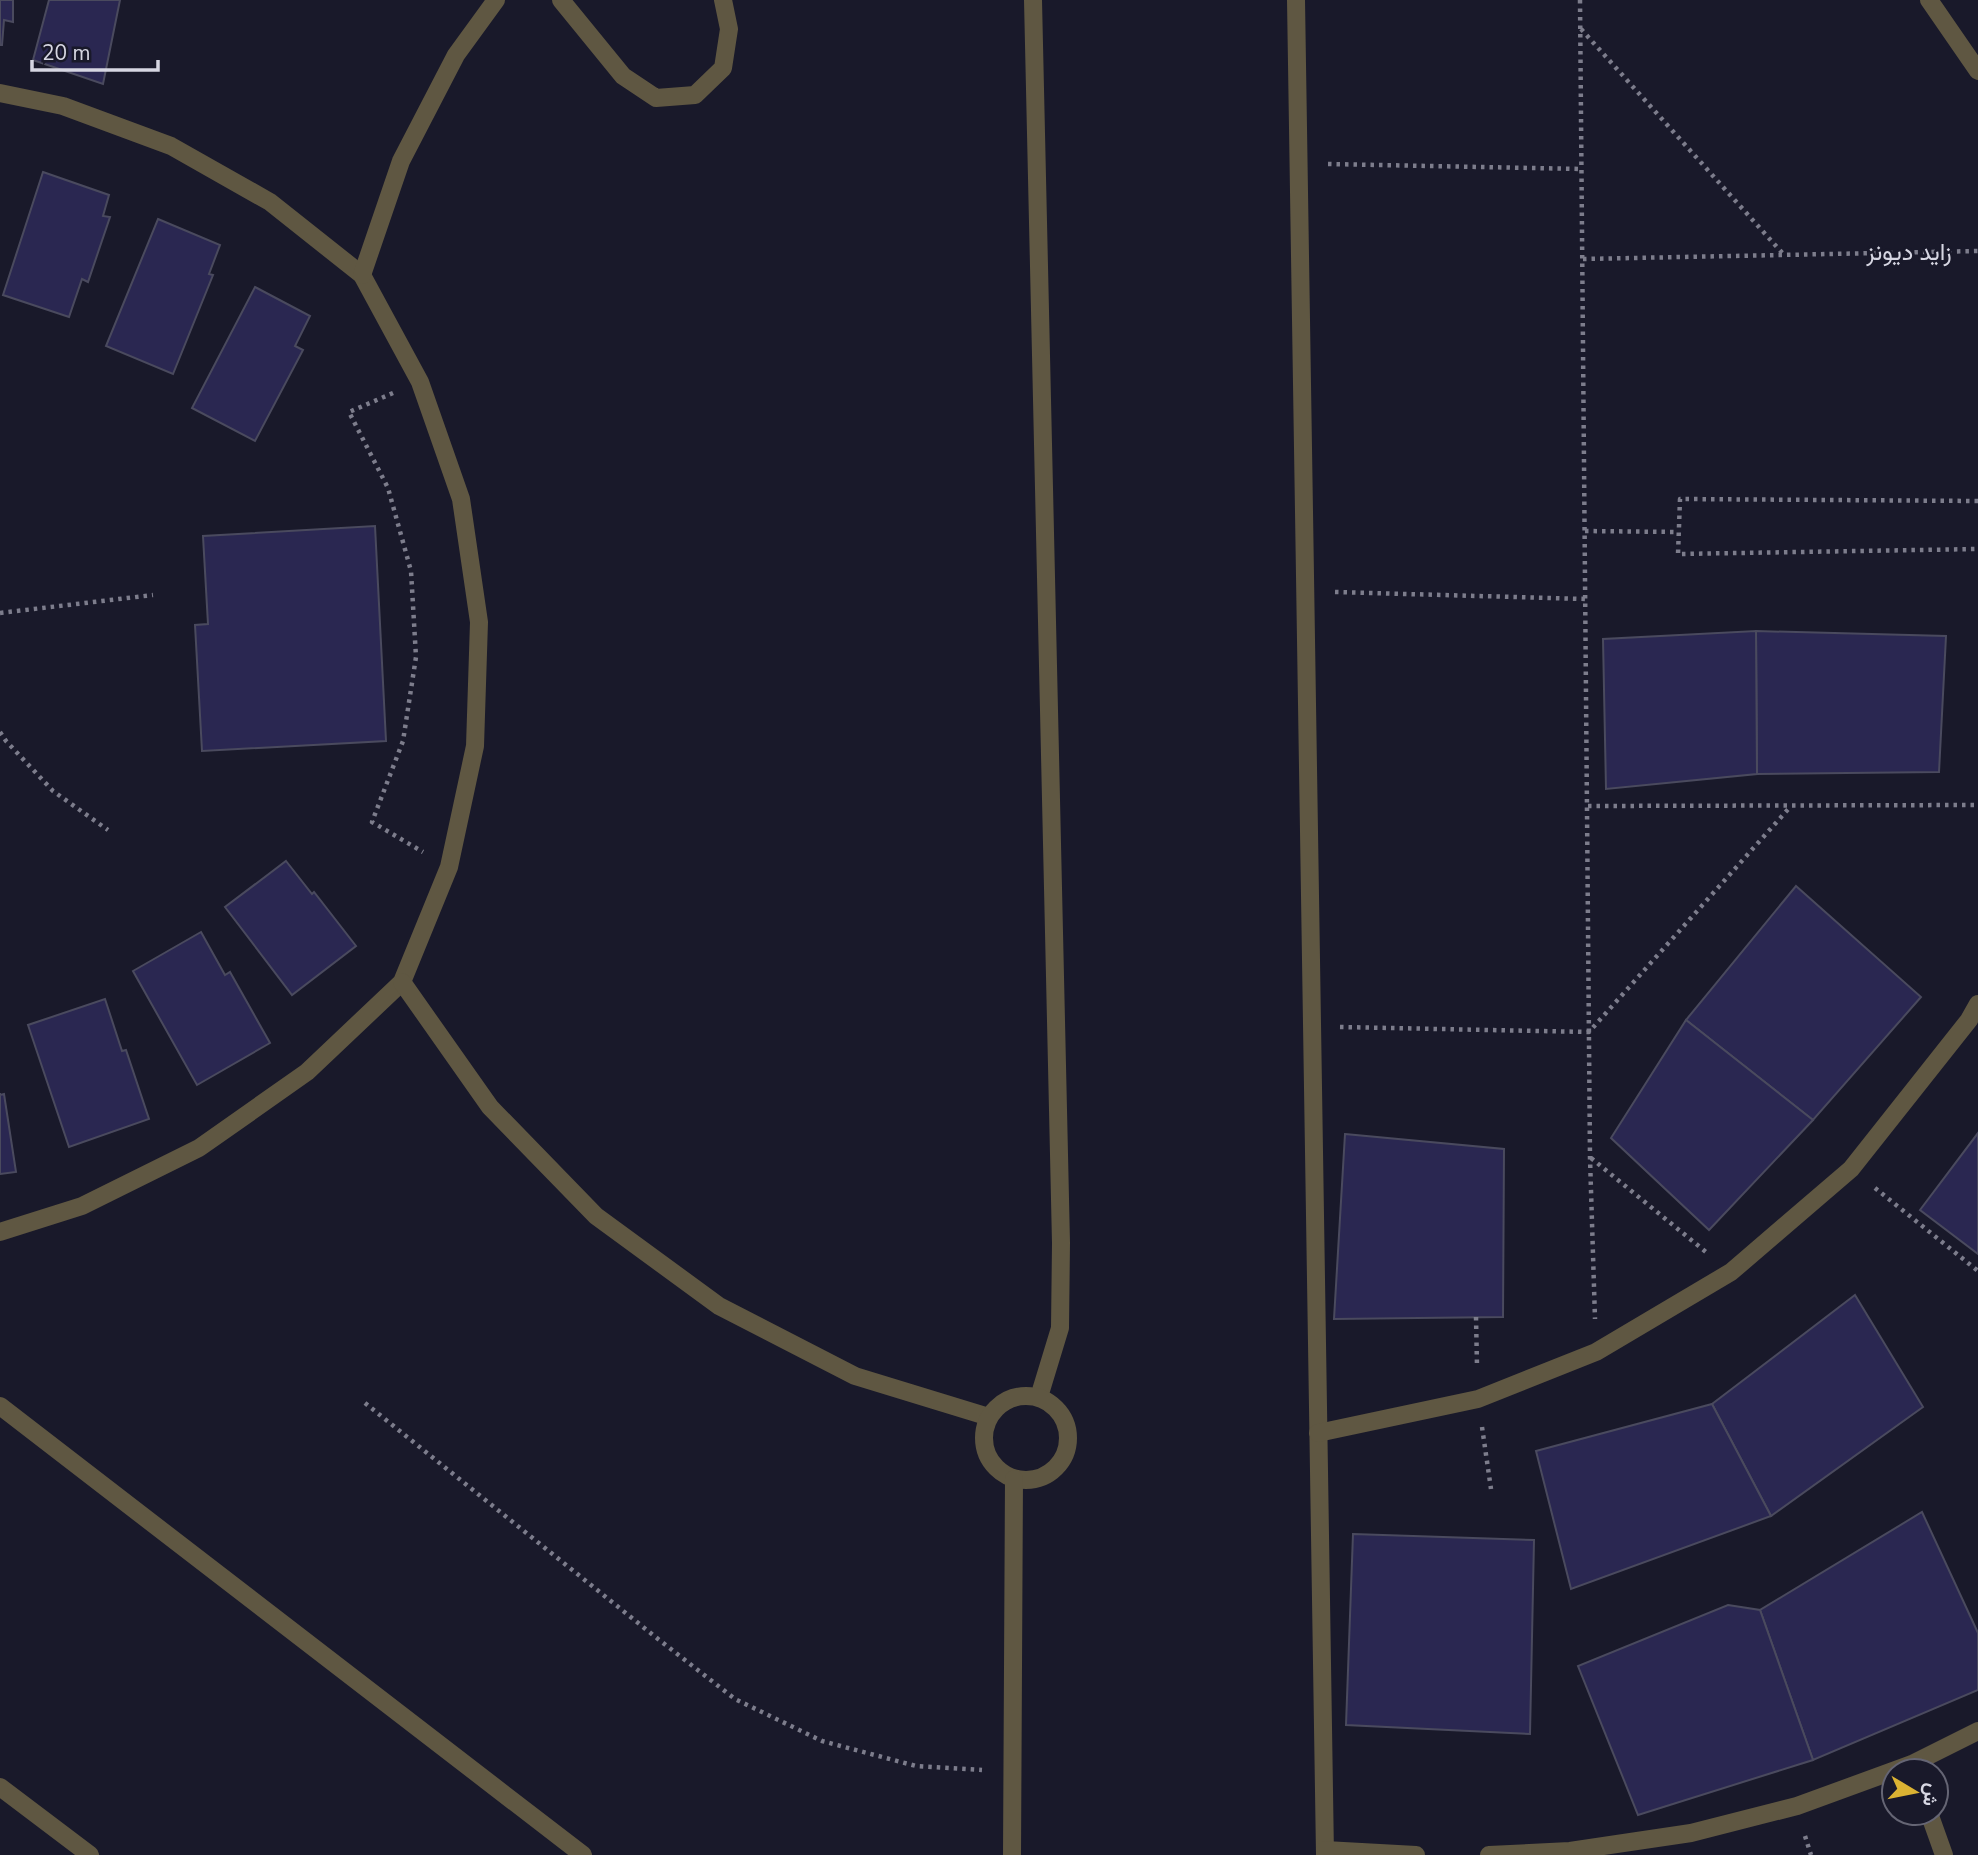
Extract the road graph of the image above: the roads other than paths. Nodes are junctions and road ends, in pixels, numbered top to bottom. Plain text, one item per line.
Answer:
1 (496, 0) edge
2 (561, 0) edge
3 (723, 0) edge
4 (1033, 0) edge
5 (1296, 0) edge
6 (1928, 0) edge
7 (1978, 71) edge
8 (0, 93) edge
9 (362, 275) junction
10 (402, 982) junction
11 (1978, 1004) edge
12 (0, 1232) edge
13 (1039, 1397) junction
14 (0, 1406) edge
15 (989, 1417) junction
16 (1318, 1433) junction
17 (1014, 1479) junction
18 (1978, 1731) edge
19 (1931, 1757) edge
20 (1880, 1778) edge
21 (0, 1787) edge
22 (1934, 1827) edge
23 (1325, 1852) edge
24 (1570, 1853) edge
25 (90, 1855) edge
26 (583, 1855) edge
27 (1012, 1855) edge
28 (1416, 1855) edge
29 (1489, 1855) edge
30 (1944, 1855) edge

1 - 9 street
2 - 3 street
4 - 13 street
5 - 16 street
6 - 7 street
8 - 9 street
9 - 10 street
10 - 12 street
10 - 15 street
11 - 16 street
13 - 15 street
13 - 17 street
14 - 26 street
15 - 17 street
16 - 23 street
17 - 27 street
18 - 19 street
20 - 24 street
21 - 25 street
22 - 30 street
23 - 28 street
24 - 29 street

